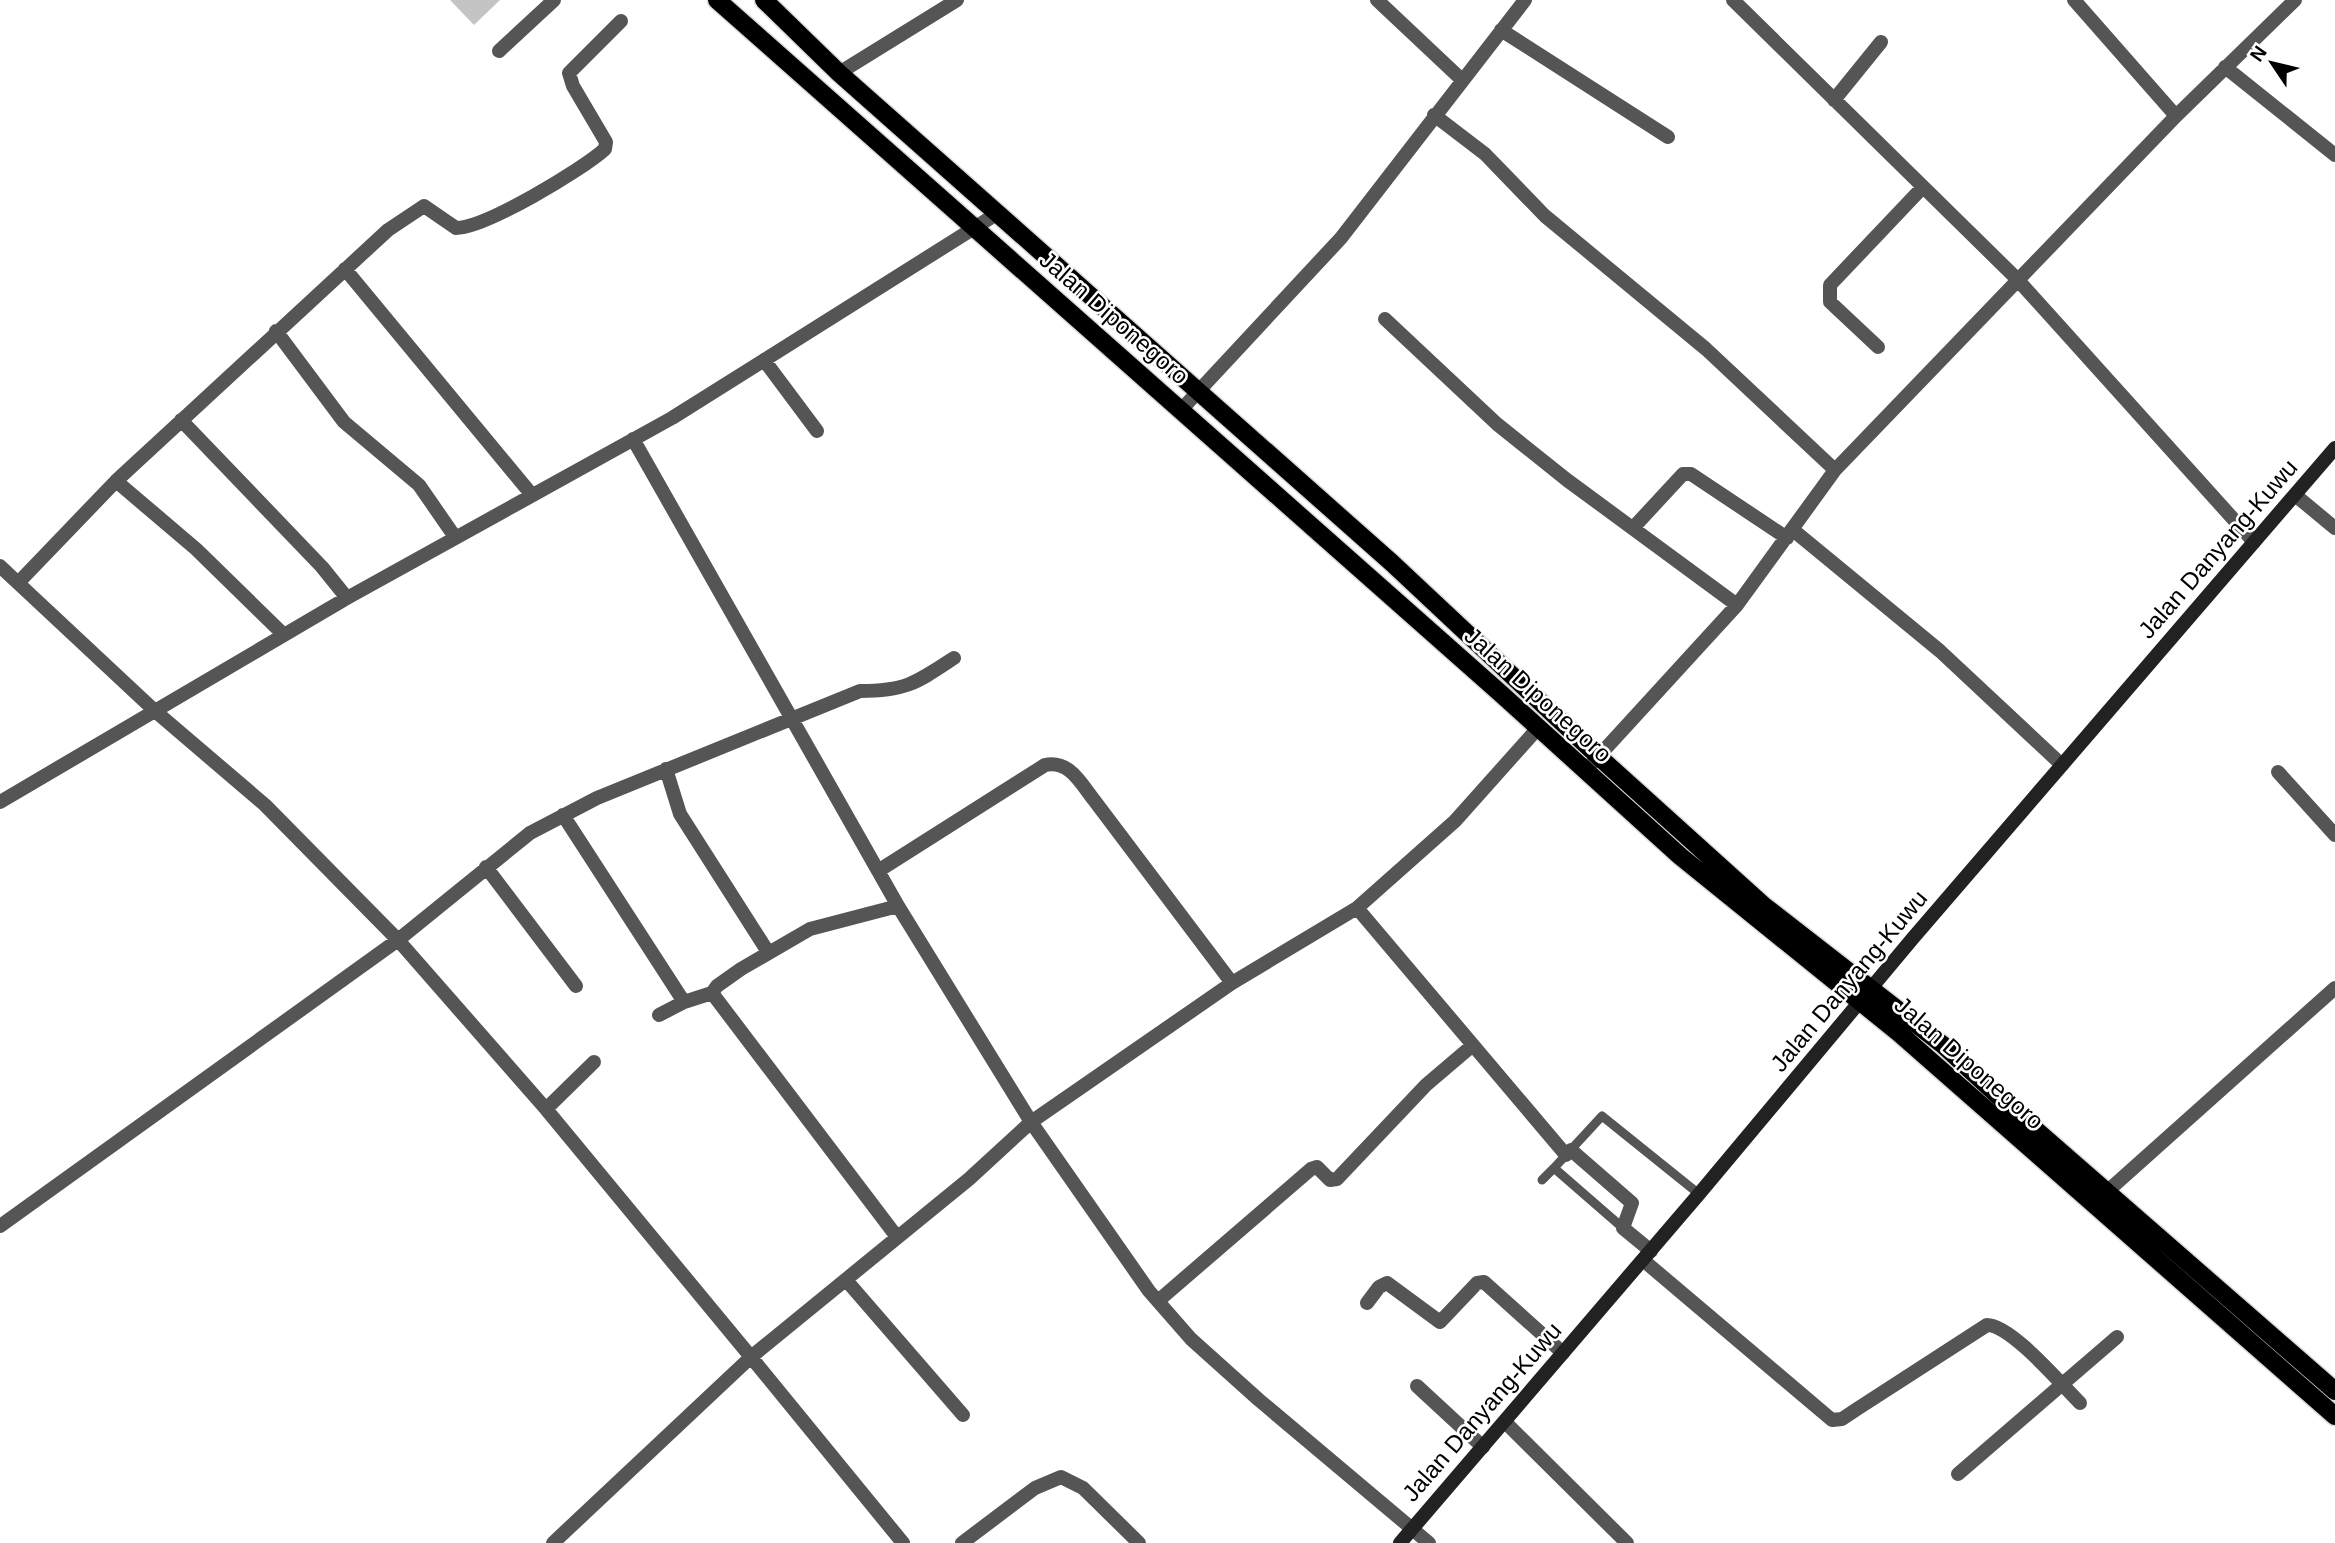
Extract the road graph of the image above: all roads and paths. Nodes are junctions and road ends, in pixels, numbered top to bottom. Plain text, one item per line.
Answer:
1 (554, 0) edge
2 (718, 0) edge
3 (764, 0) edge
4 (957, 0) edge
5 (1377, 0) edge
6 (1525, 0) edge
7 (1732, 0) edge
8 (2074, 0) edge
9 (2295, 0) edge
10 (621, 21) dead end
11 (1501, 30) junction
12 (1881, 41) dead end
13 (499, 51) dead end
14 (2225, 67) junction
15 (839, 73) junction
16 (1461, 79) junction
17 (1835, 100) junction
18 (1434, 115) junction
19 (2176, 116) junction
20 (1668, 137) dead end
21 (2335, 155) edge
22 (1923, 187) junction
23 (998, 213) junction
24 (974, 229) junction
25 (345, 269) junction
26 (2017, 279) junction
27 (1384, 319) dead end
28 (276, 331) junction
29 (1878, 347) dead end
30 (764, 360) junction
31 (1200, 391) junction
32 (1181, 410) junction
33 (181, 420) junction
34 (817, 431) dead end
35 (633, 439) junction
36 (2335, 448) edge
37 (1835, 470) junction
38 (116, 481) junction
39 (532, 495) junction
40 (2295, 495) junction
41 (1633, 528) junction
42 (2335, 528) edge
43 (1790, 534) junction
44 (455, 537) junction
45 (2254, 542) junction
46 (0, 566) edge
47 (18, 583) junction
48 (347, 598) junction
49 (1737, 605) junction
50 (283, 635) junction
51 (954, 658) dead end
52 (155, 711) junction
53 (793, 717) junction
54 (1538, 728) junction
55 (1599, 757) junction
56 (2062, 765) junction
57 (666, 769) junction
58 (1585, 771) junction
59 (2278, 772) dead end
60 (0, 802) edge
61 (563, 815) junction
62 (2335, 835) edge
63 (486, 867) junction
64 (878, 871) junction
65 (898, 906) junction
66 (1357, 908) junction
67 (398, 940) junction
68 (768, 952) junction
69 (1232, 983) junction
70 (576, 986) dead end
71 (2335, 988) edge
72 (712, 993) junction
73 (1866, 995) junction
74 (684, 1002) junction
75 (659, 1015) dead end
76 (1473, 1045) junction
77 (594, 1062) dead end
78 (546, 1109) junction
79 (1031, 1122) junction
80 (1568, 1152) junction
81 (1554, 1168) junction
82 (1542, 1180) dead end
83 (2107, 1191) junction
84 (1699, 1194) junction
85 (2094, 1204) junction
86 (0, 1226) edge
87 (1623, 1228) junction
88 (897, 1237) junction
89 (1647, 1255) junction
90 (846, 1280) junction
91 (1158, 1301) junction
92 (1367, 1303) dead end
93 (2117, 1337) dead end
94 (1563, 1353) junction
95 (751, 1357) junction
96 (2061, 1384) junction
97 (1417, 1386) dead end
98 (2335, 1391) edge
99 (2080, 1403) dead end
100 (963, 1415) dead end
101 (2335, 1416) edge
102 (1505, 1422) junction
103 (1483, 1447) junction
104 (1958, 1474) dead end
105 (1413, 1527) junction
106 (553, 1543) edge
107 (903, 1543) edge
108 (962, 1543) edge
109 (1139, 1543) edge
110 (1400, 1543) edge
111 (1429, 1543) edge
112 (1627, 1543) edge

1 - 13 street
2 - 24 main road, Jalan Diponegoro
3 - 15 main road, Jalan Diponegoro
4 - 15 street
5 - 16 street
6 - 11 street
7 - 17 street
8 - 19 street
9 - 14 street
10 - 25 street
11 - 16 street
11 - 20 street
12 - 17 street
14 - 19 street
14 - 21 street
15 - 23 main road, Jalan Diponegoro
16 - 18 street
17 - 22 street
18 - 31 street
18 - 37 street
19 - 26 street
22 - 26 street
22 - 29 street
23 - 24 street
23 - 31 main road, Jalan Diponegoro
24 - 30 street
24 - 32 main road, Jalan Diponegoro
25 - 28 street
25 - 39 street
26 - 37 street
26 - 45 street
27 - 41 street
28 - 33 street
28 - 44 street
30 - 34 street
30 - 35 street
31 - 32 street
31 - 55 main road, Jalan Diponegoro
32 - 54 main road, Jalan Diponegoro
33 - 38 street
33 - 48 street
35 - 39 street
35 - 53 street
36 - 40 main road, Jalan Danyang-Kuwu
37 - 43 street
38 - 47 street
38 - 50 street
39 - 44 street
40 - 42 street
40 - 45 main road, Jalan Danyang-Kuwu
41 - 43 street
41 - 49 street
43 - 49 street
43 - 56 street
44 - 48 street
45 - 56 main road, Jalan Danyang-Kuwu
46 - 47 street
47 - 52 street
48 - 50 street
49 - 55 street
50 - 52 street
51 - 53 street
52 - 60 street
52 - 67 street
53 - 57 street
53 - 64 street
54 - 58 main road, Jalan Diponegoro
54 - 66 street
55 - 58 street
55 - 73 main road, Jalan Diponegoro
56 - 73 main road, Jalan Danyang-Kuwu
57 - 61 street
57 - 68 street
58 - 73 main road, Jalan Diponegoro
59 - 62 street
61 - 63 street
61 - 74 street
63 - 67 street
63 - 70 street
64 - 65 street
64 - 69 street
65 - 68 street
65 - 79 street
66 - 69 street
66 - 76 street
67 - 78 street
67 - 86 street
68 - 72 street
69 - 79 street
71 - 83 street
72 - 74 street
72 - 88 street
73 - 83 main road, Jalan Diponegoro
73 - 84 main road, Jalan Danyang-Kuwu
73 - 85 main road, Jalan Diponegoro
74 - 75 street
76 - 80 street
76 - 91 street
77 - 78 street
78 - 95 street
79 - 88 street
79 - 91 street
80 - 81 lane
80 - 84 lane
80 - 87 street
81 - 82 lane
81 - 87 lane
83 - 85 street
83 - 98 main road, Jalan Diponegoro
84 - 89 main road, Jalan Danyang-Kuwu
85 - 101 main road, Jalan Diponegoro
87 - 89 street
88 - 90 street
89 - 94 main road, Jalan Danyang-Kuwu
89 - 96 street
90 - 95 street
90 - 100 street
91 - 105 street
92 - 94 street
93 - 96 street
94 - 102 main road, Jalan Danyang-Kuwu
95 - 106 street
95 - 107 street
96 - 99 street
96 - 104 street
97 - 103 street
102 - 103 main road, Jalan Danyang-Kuwu
102 - 112 street
103 - 105 main road, Jalan Danyang-Kuwu
105 - 110 main road, Jalan Danyang-Kuwu
105 - 111 street
108 - 109 street

